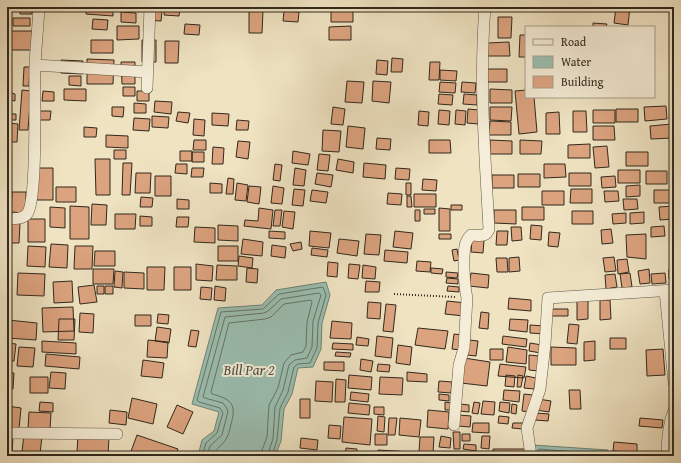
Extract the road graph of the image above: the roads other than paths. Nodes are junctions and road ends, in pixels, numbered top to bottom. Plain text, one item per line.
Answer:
1 (39, 7) edge
2 (150, 7) edge
3 (485, 7) edge
4 (35, 65) junction
5 (147, 72) junction
6 (147, 88) dead end
7 (7, 219) edge
8 (670, 291) edge
9 (674, 383) edge
10 (674, 410) edge
11 (454, 424) dead end
12 (7, 433) edge
13 (117, 434) dead end
14 (531, 456) edge
15 (667, 456) edge

1 - 4 street
2 - 5 street
3 - 11 street
4 - 5 street
4 - 7 street
5 - 6 street
8 - 9 street
8 - 14 street
10 - 15 street
12 - 13 street

